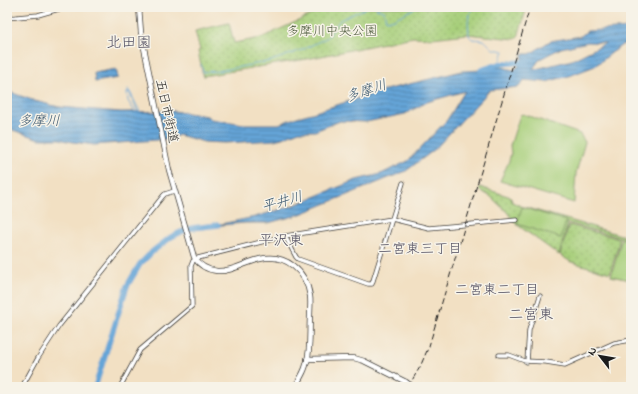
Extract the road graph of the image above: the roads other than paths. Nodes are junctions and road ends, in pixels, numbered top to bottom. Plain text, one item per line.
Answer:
1 (66, 7) edge
2 (139, 7) edge
3 (7, 18) edge
4 (403, 183) dead end
5 (174, 191) junction
6 (392, 219) junction
7 (517, 220) dead end
8 (285, 236) junction
9 (195, 259) junction
10 (540, 296) dead end
11 (631, 340) edge
12 (498, 355) dead end
13 (308, 359) junction
14 (527, 362) junction
15 (22, 387) edge
16 (120, 387) edge
17 (295, 387) edge
18 (413, 387) edge

1 - 3 street
2 - 5 main road, 五日市街道
4 - 6 street
5 - 9 main road, 五日市街道
5 - 15 street
6 - 7 street
6 - 8 street
6 - 8 street
8 - 9 street
9 - 13 main road
9 - 16 street
10 - 14 street
11 - 14 street
12 - 14 street
13 - 17 main road
13 - 18 main road, bridge

